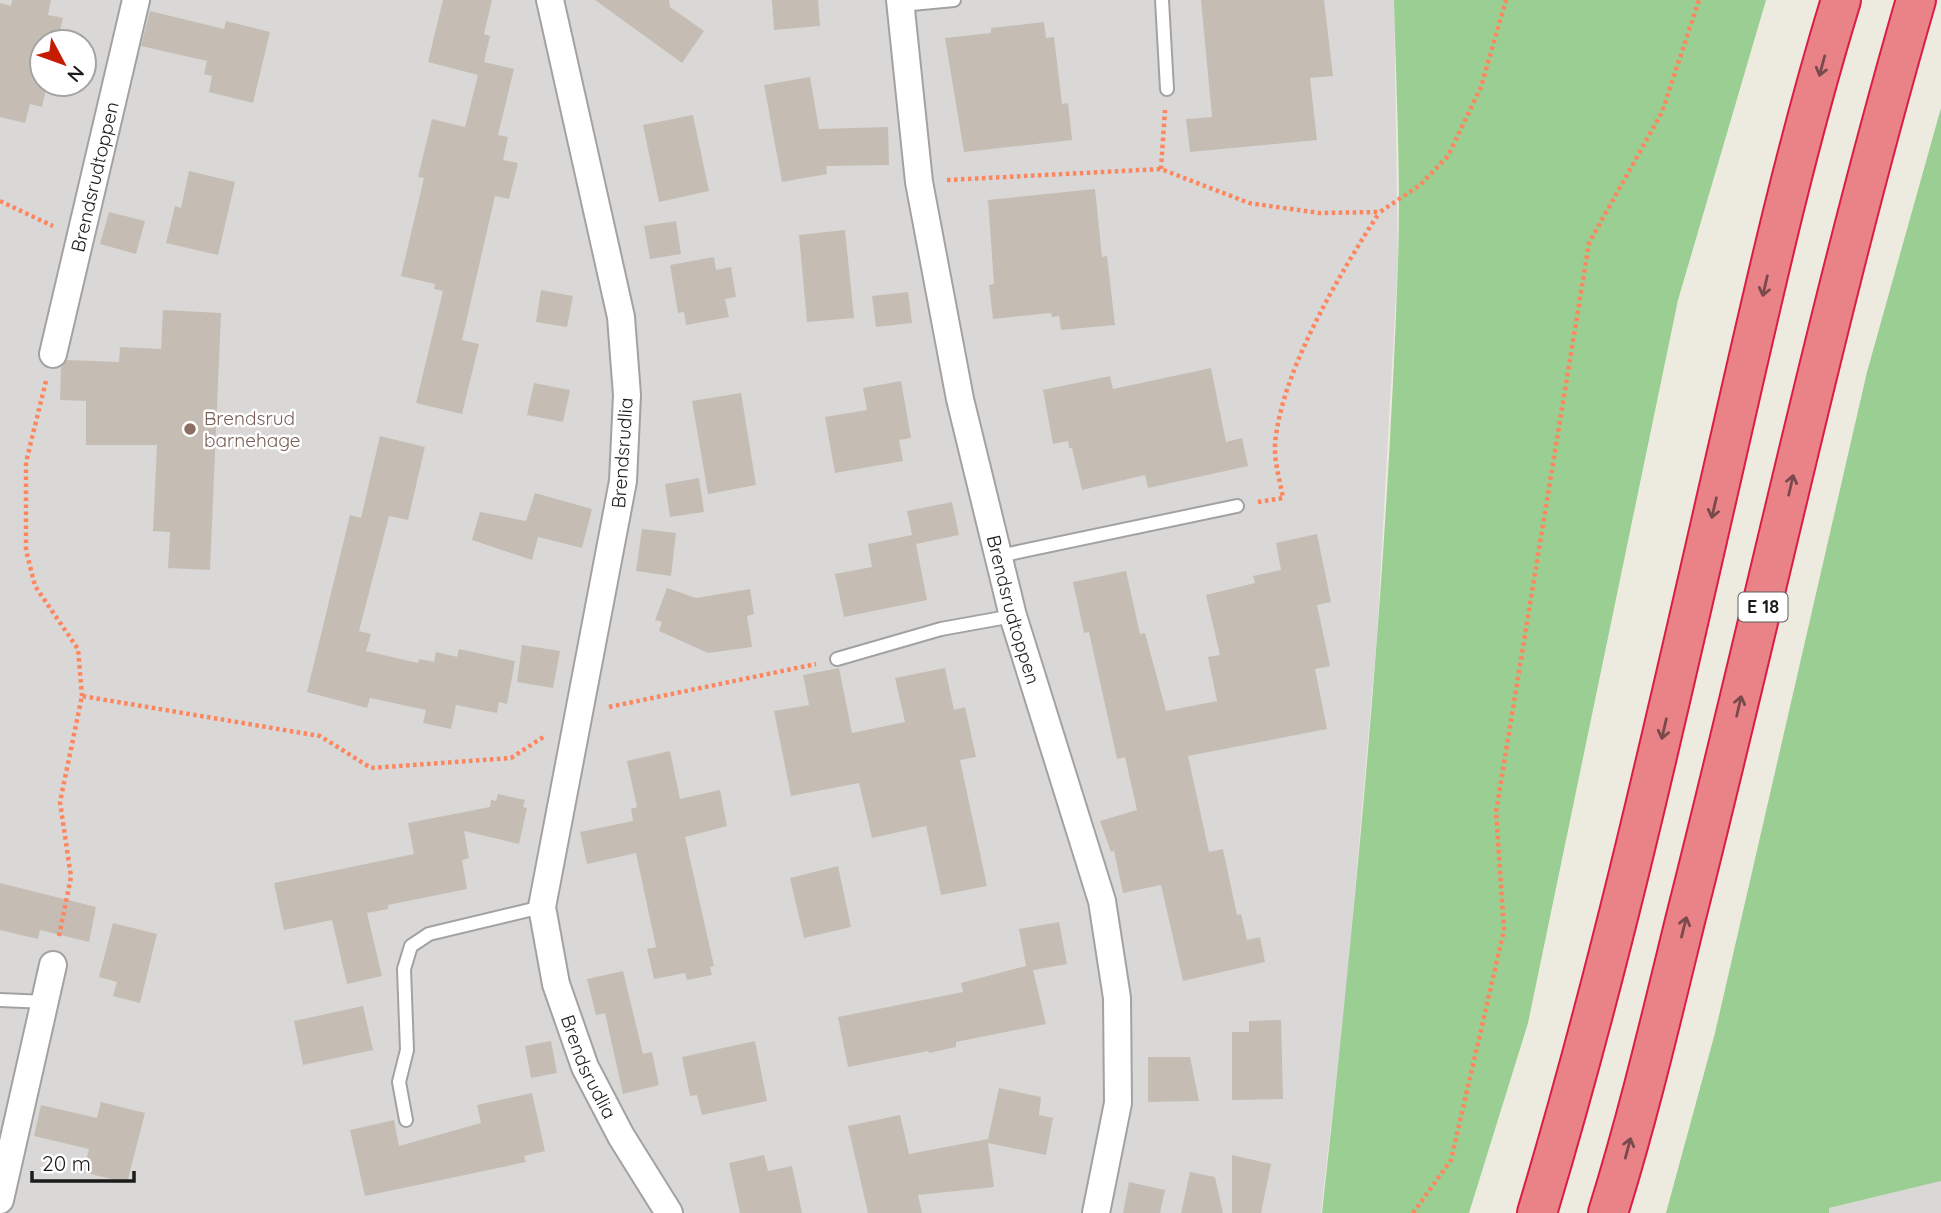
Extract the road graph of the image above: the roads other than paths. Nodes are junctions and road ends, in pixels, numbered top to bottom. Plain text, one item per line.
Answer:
1 (136, 0) edge
2 (550, 0) edge
3 (954, 0) edge
4 (1162, 0) edge
5 (1841, 0) edge
6 (1916, 0) edge
7 (900, 2) edge
8 (1167, 89) road end
9 (53, 354) road end
10 (1237, 506) road end
11 (999, 556) junction
12 (1013, 616) junction
13 (837, 659) road end
14 (542, 907) junction
15 (53, 965) road end
16 (0, 1000) edge
17 (47, 1002) junction
18 (406, 1120) dead end
19 (0, 1200) edge
20 (668, 1213) edge
21 (1096, 1213) edge
22 (1537, 1213) edge
23 (1608, 1213) edge

1 - 9 street, Brendsrudtoppen
2 - 14 street, Brendsrudlia
3 - 7 lane
4 - 8 lane
5 -> 22 highway
23 -> 6 highway, E 18
7 - 11 street, Brendsrudtoppen
10 - 11 lane
11 - 12 street, Brendsrudtoppen
12 - 13 lane
12 - 21 street, Brendsrudtoppen
14 - 18 lane
14 - 20 street, Brendsrudlia
15 - 17 street
16 - 17 lane
17 - 19 street

